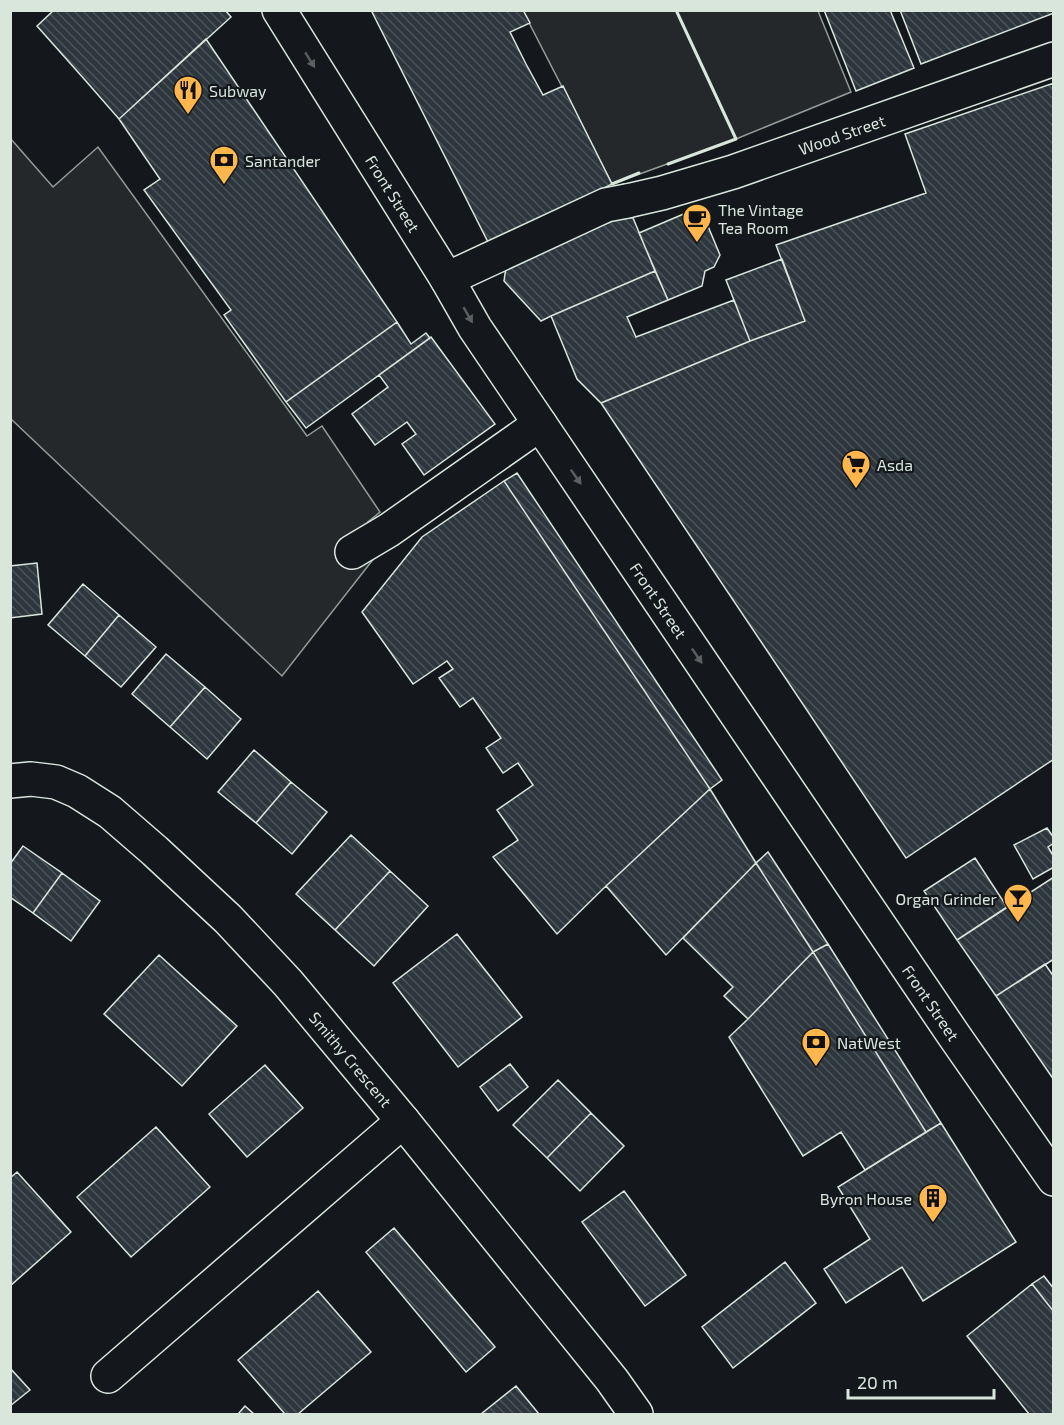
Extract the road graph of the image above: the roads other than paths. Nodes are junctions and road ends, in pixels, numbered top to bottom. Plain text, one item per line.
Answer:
1 (279, 10) edge
2 (1053, 59) edge
3 (447, 279) junction
4 (540, 424) junction
5 (352, 552) dead end
6 (10, 781) edge
7 (403, 1121) junction
8 (1053, 1179) edge
9 (108, 1376) dead end
10 (636, 1414) edge

1 -> 3 street, Front Street
2 - 3 street, Wood Street
3 -> 4 street, Front Street
4 - 5 street
4 -> 8 street, Front Street
6 - 7 street, Smithy Crescent
7 - 9 street
7 - 10 street, Smithy Crescent

